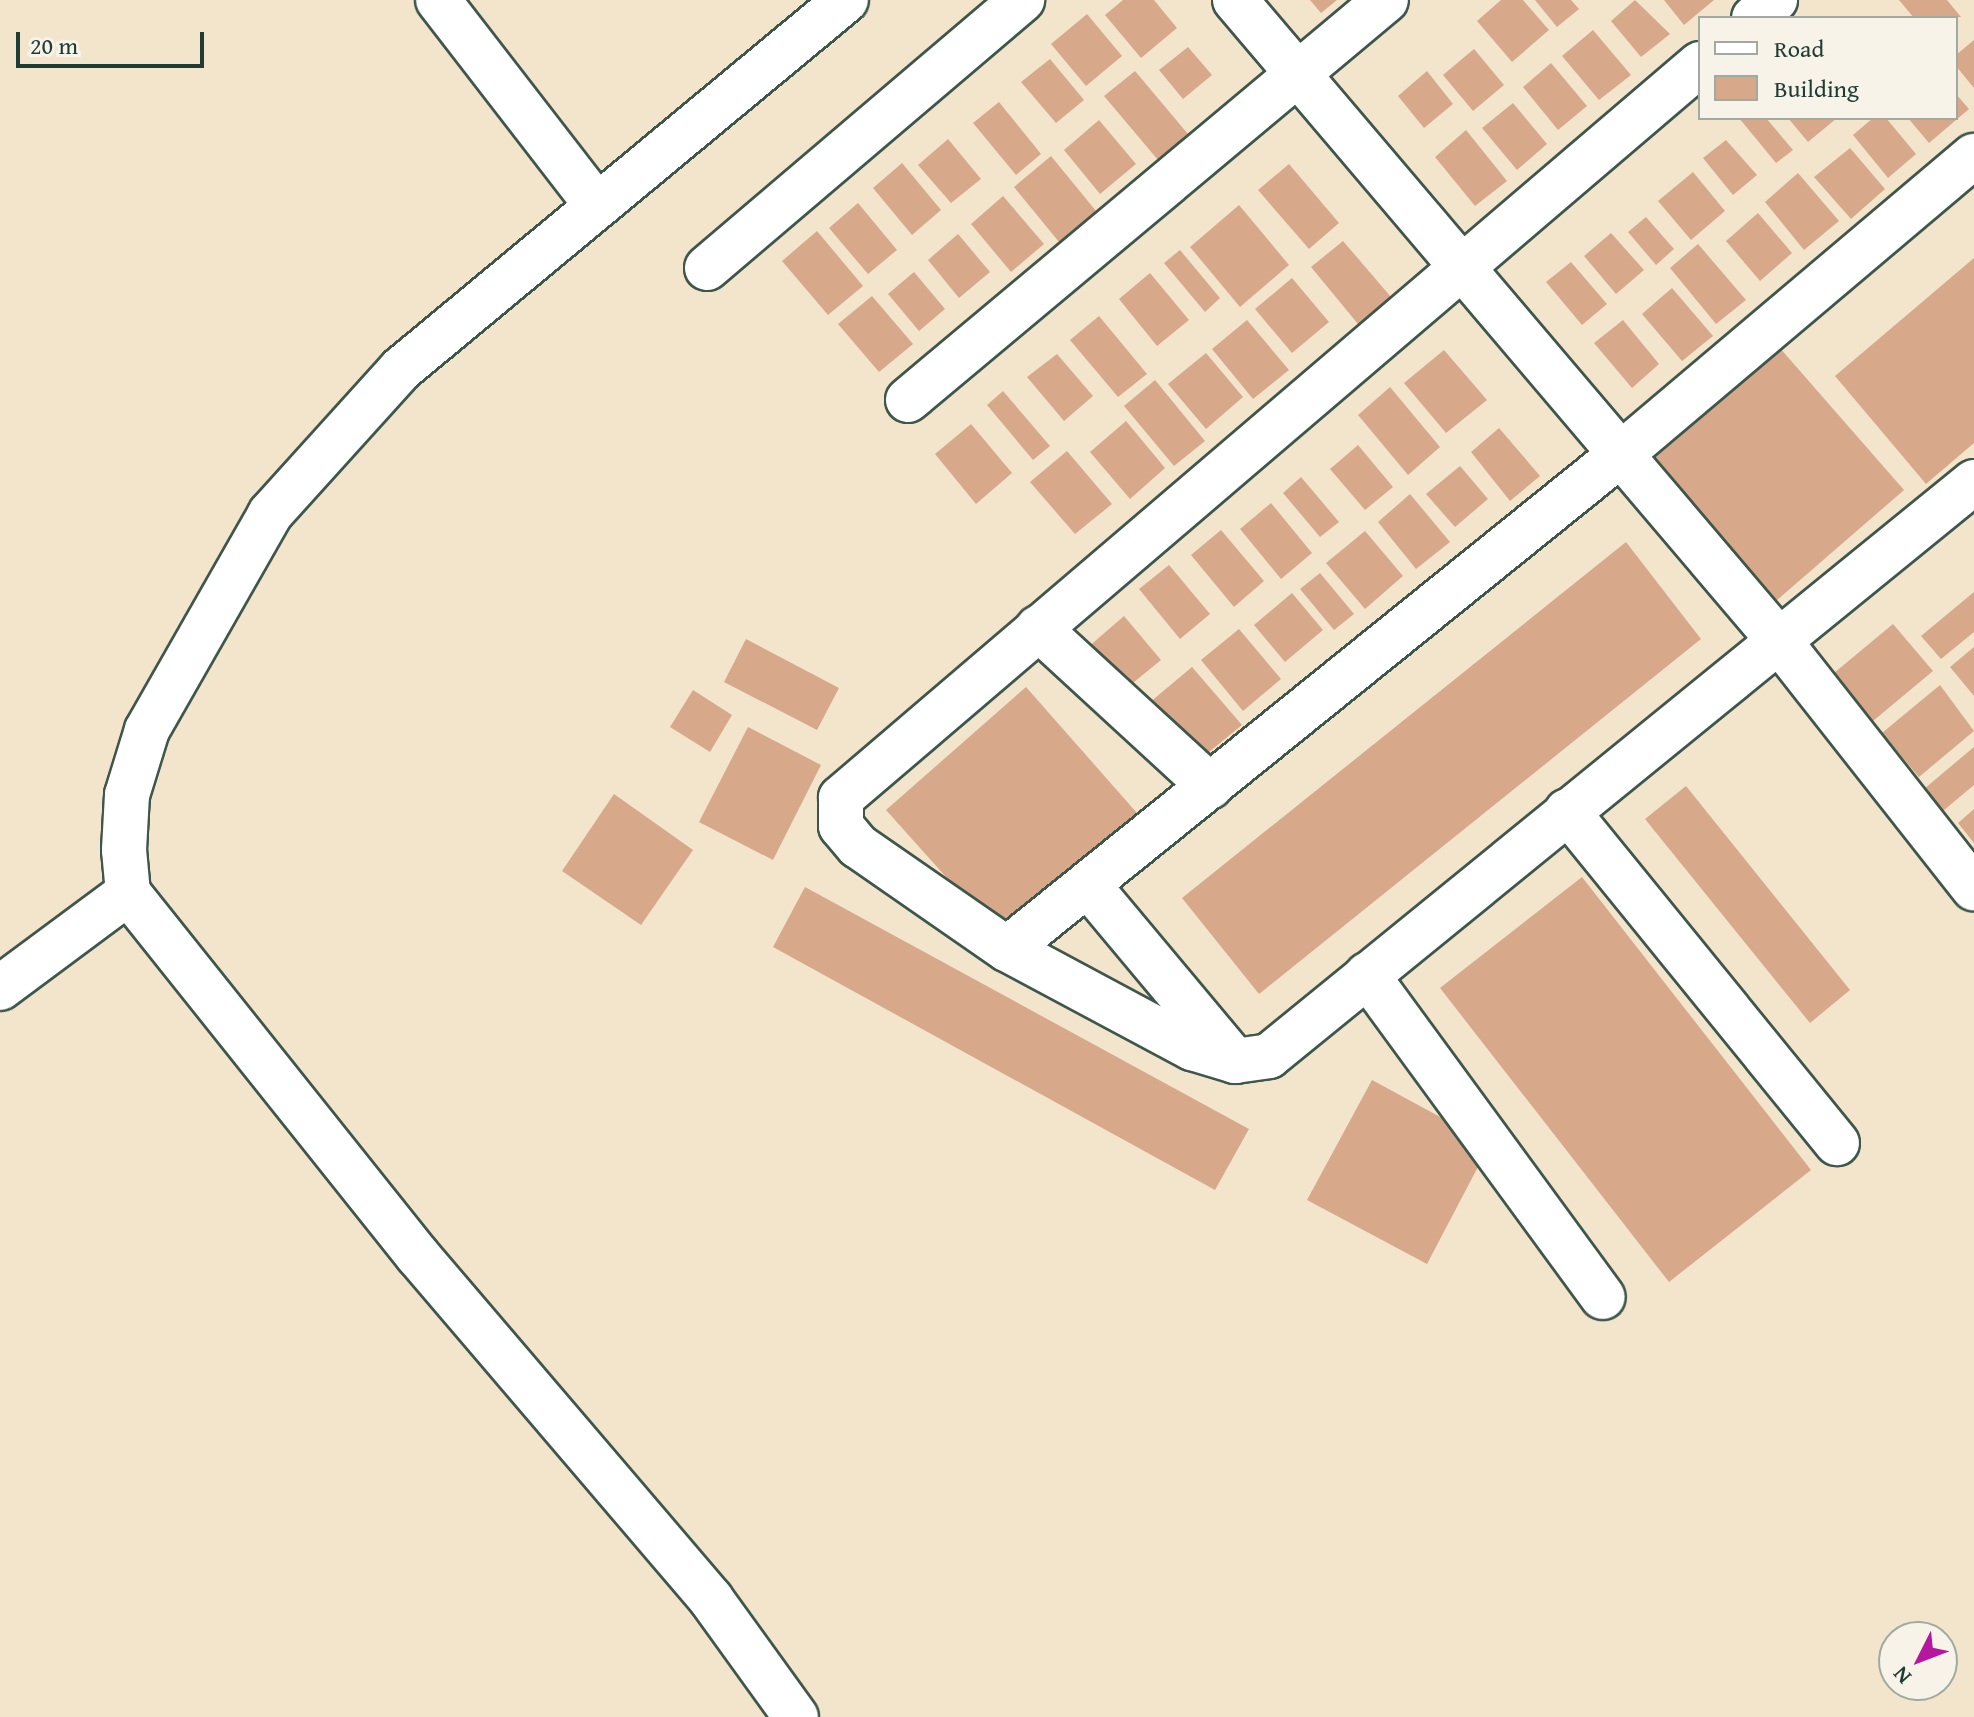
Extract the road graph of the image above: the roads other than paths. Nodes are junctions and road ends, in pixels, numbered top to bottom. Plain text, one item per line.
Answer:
1 (438, 0) edge
2 (846, 0) edge
3 (1022, 0) edge
4 (1235, 0) edge
5 (1386, 0) edge
6 (1775, 0) edge
7 (1756, 16) edge
8 (1698, 66) edge
9 (1295, 72) junction
10 (1974, 156) edge
11 (595, 203) junction
12 (1461, 267) junction
13 (707, 268) dead end
14 (908, 400) dead end
15 (1621, 454) junction
16 (1970, 494) edge
17 (1038, 628) junction
18 (1776, 637) junction
19 (1210, 786) junction
20 (1567, 811) junction
21 (1088, 885) junction
22 (1974, 889) edge
23 (128, 893) junction
24 (1007, 949) junction
25 (1367, 975) junction
26 (3, 979) edge
27 (1235, 1061) junction
28 (1837, 1143) dead end
29 (1603, 1297) dead end
30 (796, 1717) edge

1 - 11 street
2 - 11 street
3 - 13 street
4 - 9 street
5 - 9 street
6 - 7 street
8 - 12 street
9 - 12 street
9 - 14 street
10 - 15 street
11 - 23 street
12 - 15 street
12 - 17 street
15 - 18 street
15 - 19 street
16 - 18 street
17 - 19 street
17 - 24 street
18 - 20 street
18 - 22 street
19 - 21 street
20 - 25 street
20 - 28 street
21 - 24 street
21 - 27 street
23 - 26 street
23 - 30 street
24 - 27 street
25 - 27 street
25 - 29 street

